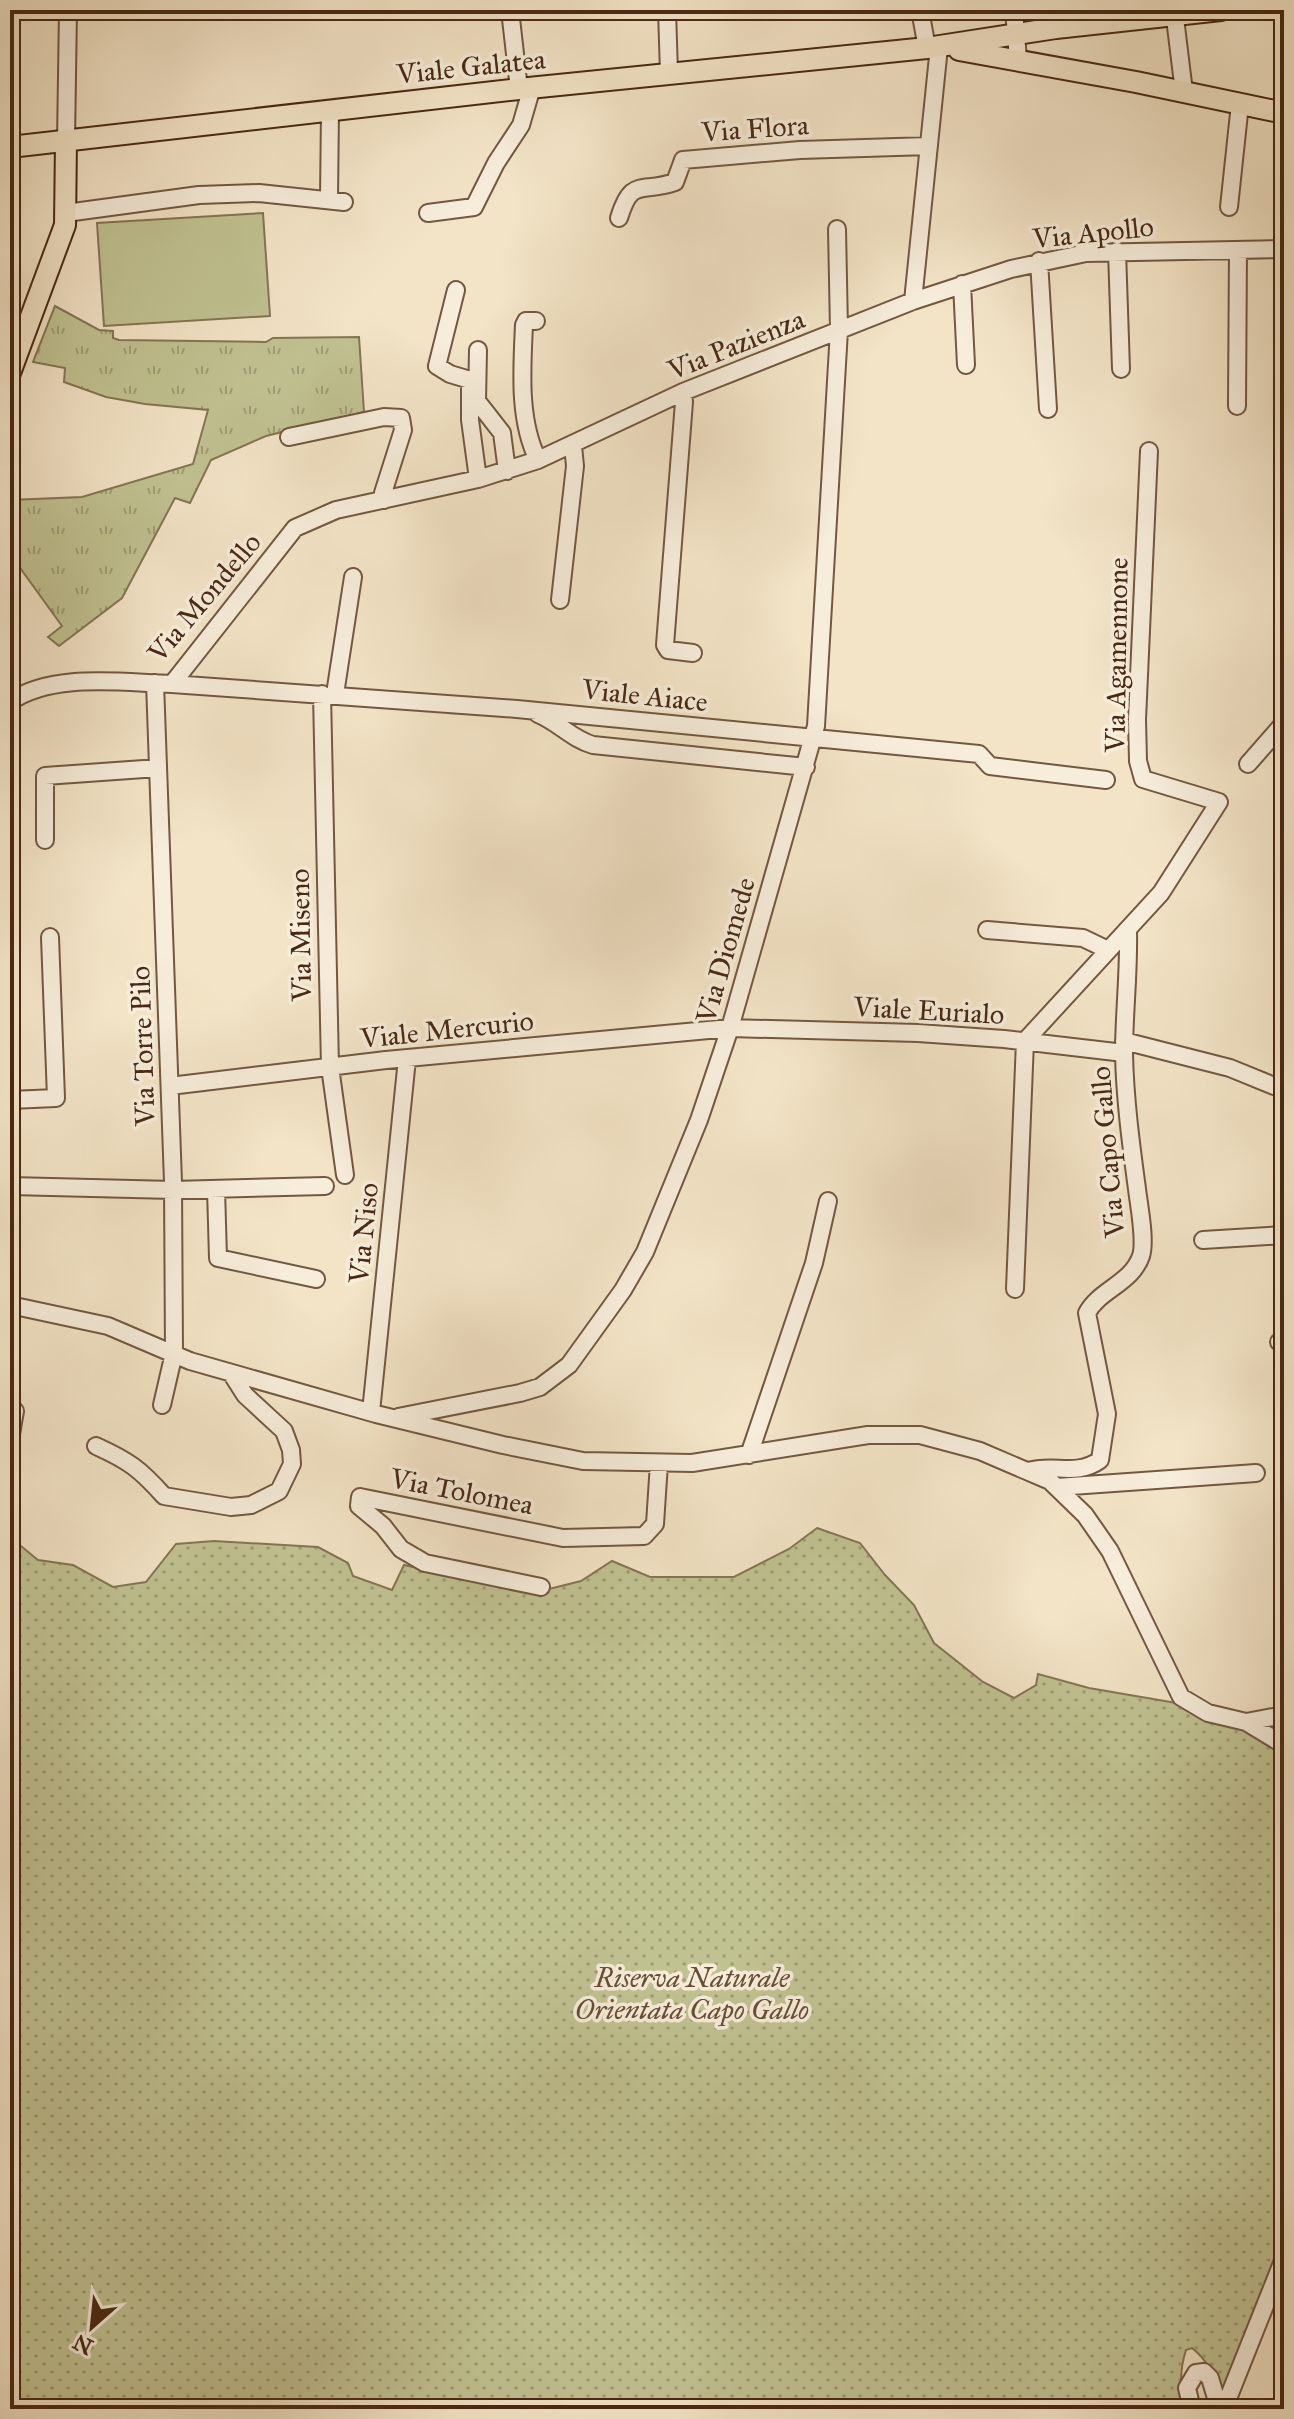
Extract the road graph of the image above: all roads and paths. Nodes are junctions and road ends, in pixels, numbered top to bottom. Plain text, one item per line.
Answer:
1 (68, 10) edge
2 (510, 10) edge
3 (667, 10) edge
4 (920, 10) edge
5 (1014, 10) edge
6 (1221, 10) edge
7 (1175, 13) edge
8 (1017, 34) junction
9 (933, 48) junction
10 (1018, 59) junction
11 (669, 73) junction
12 (526, 88) junction
13 (1184, 92) junction
14 (1240, 104) junction
15 (330, 110) junction
16 (1284, 113) edge
17 (66, 141) junction
18 (929, 146) junction
19 (10, 147) edge
20 (1229, 207) dead end
21 (66, 213) junction
22 (428, 213) dead end
23 (619, 218) dead end
24 (837, 229) dead end
25 (1284, 249) edge
26 (1238, 250) junction
27 (1117, 251) junction
28 (1039, 261) junction
29 (962, 284) junction
30 (456, 290) dead end
31 (913, 301) junction
32 (536, 321) dead end
33 (839, 330) junction
34 (478, 350) dead end
35 (966, 365) dead end
36 (1121, 369) dead end
37 (10, 373) edge
38 (683, 392) junction
39 (1237, 406) dead end
40 (1048, 409) dead end
41 (289, 437) dead end
42 (573, 446) junction
43 (1149, 451) dead end
44 (538, 460) junction
45 (507, 471) junction
46 (478, 479) junction
47 (384, 500) junction
48 (336, 510) joint
49 (353, 577) dead end
50 (560, 600) dead end
51 (693, 653) dead end
52 (155, 683) junction
53 (172, 684) junction
54 (328, 694) junction
55 (10, 702) edge
56 (517, 709) junction
57 (1284, 723) edge
58 (814, 737) junction
59 (1248, 764) dead end
60 (806, 767) junction
61 (158, 768) junction
62 (1106, 780) dead end
63 (45, 840) dead end
64 (987, 930) dead end
65 (1128, 932) junction
66 (50, 937) dead end
67 (1108, 950) junction
68 (730, 1028) junction
69 (1025, 1041) junction
70 (1124, 1047) junction
71 (407, 1059) junction
72 (330, 1067) junction
73 (1230, 1068) junction
74 (1284, 1077) edge
75 (170, 1086) junction
76 (1284, 1090) edge
77 (10, 1100) edge
78 (345, 1175) dead end
79 (10, 1186) edge
80 (325, 1186) dead end
81 (216, 1189) junction
82 (173, 1190) junction
83 (828, 1201) dead end
84 (1284, 1235) edge
85 (1203, 1240) dead end
86 (316, 1279) dead end
87 (1015, 1289) dead end
88 (10, 1305) edge
89 (174, 1353) junction
90 (231, 1373) junction
91 (162, 1405) dead end
92 (10, 1406) edge
93 (371, 1412) junction
94 (394, 1418) junction
95 (10, 1440) edge
96 (96, 1446) dead end
97 (749, 1455) junction
98 (659, 1463) junction
99 (1028, 1471) junction
100 (1256, 1473) dead end
101 (1057, 1487) junction
102 (541, 1587) dead end
103 (1284, 1715) edge
104 (1246, 1722) junction
105 (1284, 1745) edge
106 (1284, 2258) edge
107 (1192, 2409) edge

1 - 17 street
2 - 12 street
3 - 11 street
4 - 9 street
5 - 8 street
6 - 7 main road
7 - 8 main road
7 - 13 street
8 - 9 main road
8 - 10 street
9 - 10 main road
9 - 11 main road, Viale Galatea
9 - 18 street
10 - 13 main road
11 - 12 main road, Viale Galatea
12 - 15 main road, Viale Galatea
12 - 22 street
13 - 14 main road
14 - 16 main road
14 - 20 street
15 - 17 main road, Viale Galatea
15 - 21 street
17 - 19 main road, Viale Galatea
17 - 21 main road
18 - 23 street, Via Flora
18 - 31 street
21 - 37 main road
24 - 33 street, Via Diomede
25 - 26 street, Via Apollo
26 - 27 street, Via Apollo
26 - 39 street
27 - 28 street, Via Apollo
27 - 36 street
28 - 29 street, Via Apollo
28 - 40 street
29 - 31 street, Via Apollo
29 - 35 street
30 - 46 street
31 - 33 street, Via Pazienza
32 - 44 street
33 - 38 street, Via Pazienza
33 - 58 street, Via Diomede
34 - 45 street
38 - 42 street, Via Pazienza
38 - 51 street
41 - 47 street
42 - 44 street, Via Pazienza
42 - 50 street
43 - 65 street, Via Agamennone
44 - 45 street, Via Pazienza
45 - 46 street, Via Pazienza
46 - 47 street, Via Pazienza
47 - 48 street, Via Pazienza
48 - 53 street, Via Mondello
49 - 54 street, Via Miseno
52 - 53 street, Via Mondello
52 - 55 street, Via Mondello
52 - 61 street, Via Torre Pilo
53 - 54 street, Viale Aiace
54 - 56 street, Viale Aiace
54 - 72 street, Via Miseno
56 - 58 street, Viale Aiace
56 - 60 street
57 - 59 street
58 - 60 street, Via Diomede
58 - 62 street, Viale Aiace
60 - 68 street, Via Diomede
61 - 63 street
61 - 75 street, Via Torre Pilo
64 - 67 street
65 - 67 street
65 - 70 street, Via Capo Gallo
66 - 77 street
67 - 69 street
68 - 69 street, Viale Eurialo
68 - 71 street, Viale Mercurio
68 - 94 street, Via Diomede
69 - 70 street, Viale Eurialo
69 - 87 street
70 - 73 street, Viale Eurialo
70 - 99 street, Via Capo Gallo
71 - 72 street, Viale Mercurio
71 - 93 street, Via Niso
72 - 75 street, Viale Mercurio
72 - 78 street, Via Miseno
73 - 74 street
73 - 76 street
75 - 82 street, Via Torre Pilo
79 - 82 street
80 - 81 street
81 - 82 street
81 - 86 street
82 - 89 street, Via Torre Pilo
83 - 97 street
84 - 85 street
88 - 89 street, Via Tolomea
89 - 90 street, Via Tolomea
89 - 91 street, Via Torre Pilo
90 - 93 street, Via Tolomea
90 - 96 street
92 - 95 street
93 - 94 street, Via Tolomea
94 - 98 street, Via Tolomea
97 - 98 street, Via Tolomea
97 - 99 street, Via Tolomea
98 - 102 street, Via Tolomea
99 - 101 street, Via Tolomea
100 - 101 street
101 - 104 street, Via Tolomea
103 - 104 street
104 - 105 street
106 - 107 street

